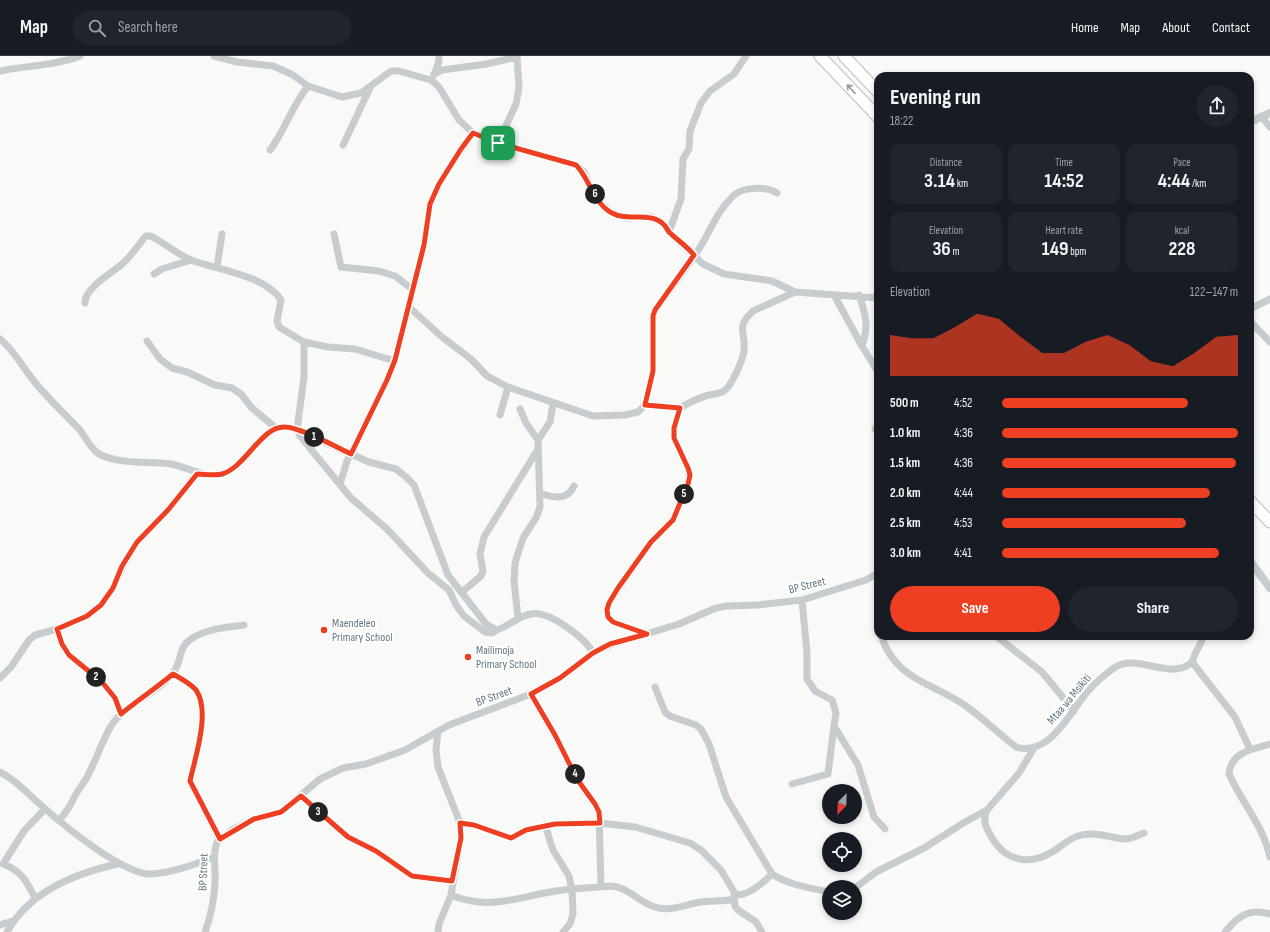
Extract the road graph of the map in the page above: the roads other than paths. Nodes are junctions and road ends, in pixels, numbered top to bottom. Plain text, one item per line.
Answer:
1 (80, 56) edge
2 (214, 56) edge
3 (439, 56) edge
4 (517, 56) edge
5 (746, 56) edge
6 (820, 56) edge
7 (844, 56) edge
8 (0, 71) edge
9 (433, 77) junction
10 (308, 86) junction
11 (370, 88) junction
12 (874, 88) edge
13 (874, 113) edge
14 (1266, 115) edge
15 (1254, 120) edge
16 (1270, 127) edge
17 (473, 133) junction
18 (498, 143) junction
19 (343, 145) dead end
20 (270, 150) dead end
21 (777, 193) dead end
22 (669, 232) junction
23 (222, 234) dead end
24 (334, 234) dead end
25 (694, 255) junction
26 (191, 260) junction
27 (217, 267) junction
28 (154, 274) dead end
29 (412, 289) junction
30 (795, 292) junction
31 (834, 295) junction
32 (859, 295) junction
33 (874, 297) edge
34 (1270, 299) edge
35 (85, 303) dead end
36 (408, 306) junction
37 (1254, 307) edge
38 (1254, 325) edge
39 (0, 339) edge
40 (147, 341) dead end
41 (304, 342) junction
42 (1270, 342) edge
43 (862, 346) junction
44 (395, 360) junction
45 (874, 366) edge
46 (508, 387) junction
47 (553, 404) junction
48 (645, 405) junction
49 (680, 408) junction
50 (520, 409) dead end
51 (500, 416) dead end
52 (276, 428) junction
53 (297, 430) junction
54 (538, 440) junction
55 (538, 449) junction
56 (351, 454) junction
57 (197, 474) junction
58 (340, 484) junction
59 (574, 486) dead end
60 (540, 493) junction
61 (1254, 505) edge
62 (1270, 522) edge
63 (1254, 566) edge
64 (874, 575) edge
65 (1270, 588) edge
66 (462, 592) junction
67 (802, 600) junction
68 (518, 618) junction
69 (244, 625) dead end
70 (57, 629) junction
71 (497, 630) junction
72 (647, 634) junction
73 (883, 640) edge
74 (1001, 640) edge
75 (1202, 640) edge
76 (593, 653) junction
77 (1192, 662) junction
78 (173, 674) junction
79 (0, 678) edge
80 (655, 687) dead end
81 (531, 694) junction
82 (1074, 711) junction
83 (121, 714) junction
84 (834, 726) junction
85 (438, 732) junction
86 (1270, 744) edge
87 (1034, 748) junction
88 (1250, 749) junction
89 (0, 772) edge
90 (792, 784) dead end
91 (301, 796) junction
92 (46, 809) junction
93 (987, 810) junction
94 (60, 819) junction
95 (460, 823) junction
96 (600, 823) junction
97 (545, 826) junction
98 (885, 829) dead end
99 (1144, 834) dead end
100 (220, 839) junction
101 (214, 857) junction
102 (1270, 857) edge
103 (2, 864) edge
104 (118, 864) junction
105 (772, 874) junction
106 (452, 881) junction
107 (862, 883) edge
108 (601, 887) junction
109 (572, 890) junction
110 (822, 891) edge
111 (451, 895) junction
112 (36, 898) junction
113 (734, 899) junction
114 (1270, 914) edge
115 (13, 921) junction
116 (0, 926) edge
117 (7, 932) edge
118 (204, 932) edge
119 (438, 932) edge
120 (563, 932) edge
121 (762, 932) edge
122 (1225, 932) edge

1 - 8 street
2 - 10 street
3 - 9 street
4 - 9 street
4 - 18 street
5 - 22 street
13 -> 6 highway
7 - 12 highway
9 - 11 street
9 - 17 street
10 - 11 street
10 - 20 street
11 - 19 street
14 - 15 street
14 - 16 street
17 - 18 street
17 - 29 street
18 - 22 street
21 - 25 street
22 - 25 street
23 - 27 street
24 - 29 street
25 - 30 street
25 - 48 street
26 - 27 street
26 - 28 street
26 - 35 street
27 - 41 street
29 - 36 street
30 - 31 street
30 - 49 street
31 - 32 street
31 - 43 street
32 - 33 street
32 - 43 street
34 - 37 street
36 - 44 street
36 - 46 street
38 - 42 street
39 - 57 street
40 - 52 street
41 - 44 street
41 - 53 street
43 - 45 street
44 - 56 street
46 - 47 street
46 - 51 street
47 - 48 street
47 - 54 street
48 - 49 street
49 - 72 street
50 - 54 street
52 - 53 street
52 - 57 street
53 - 56 street
53 - 58 street
54 - 55 street
55 - 60 street
55 - 66 street
56 - 58 street
56 - 66 street
57 - 70 street
58 - 71 street
59 - 60 street
60 - 68 street
61 - 62 highway
63 - 65 street
64 - 67 street, BP Street
66 - 71 street
67 - 72 street, BP Street
67 - 84 street
68 - 71 street
68 - 76 street
69 - 78 street
70 - 79 street
70 - 83 street
72 - 76 street, BP Street
73 - 87 street
74 - 82 street
75 - 77 street
76 - 81 street, BP Street
77 - 82 street, Mtaa wa Msikiti
77 - 88 street
78 - 83 street
78 - 100 street
80 - 105 street
81 - 85 street, BP Street
81 - 96 street
82 - 87 street, Mtaa wa Msikiti
83 - 94 street
84 - 90 street
84 - 98 street
85 - 91 street, BP Street
85 - 95 street
86 - 88 street
87 - 93 street
88 - 102 street
89 - 92 street
91 - 100 street, BP Street
91 - 106 street
92 - 94 street
92 - 103 street
93 - 99 street
93 - 107 street
94 - 104 street
95 - 97 street
95 - 106 street
96 - 97 street
96 - 108 street
96 - 113 street
97 - 109 street
100 - 101 street, BP Street
101 - 104 street
101 - 118 street, BP Street
103 - 112 street
104 - 112 street
105 - 110 street
105 - 113 street
106 - 111 street
108 - 109 street
108 - 113 street
109 - 111 street
109 - 120 street
111 - 119 street
112 - 115 street
113 - 121 street
114 - 122 street
115 - 116 street
115 - 117 street

